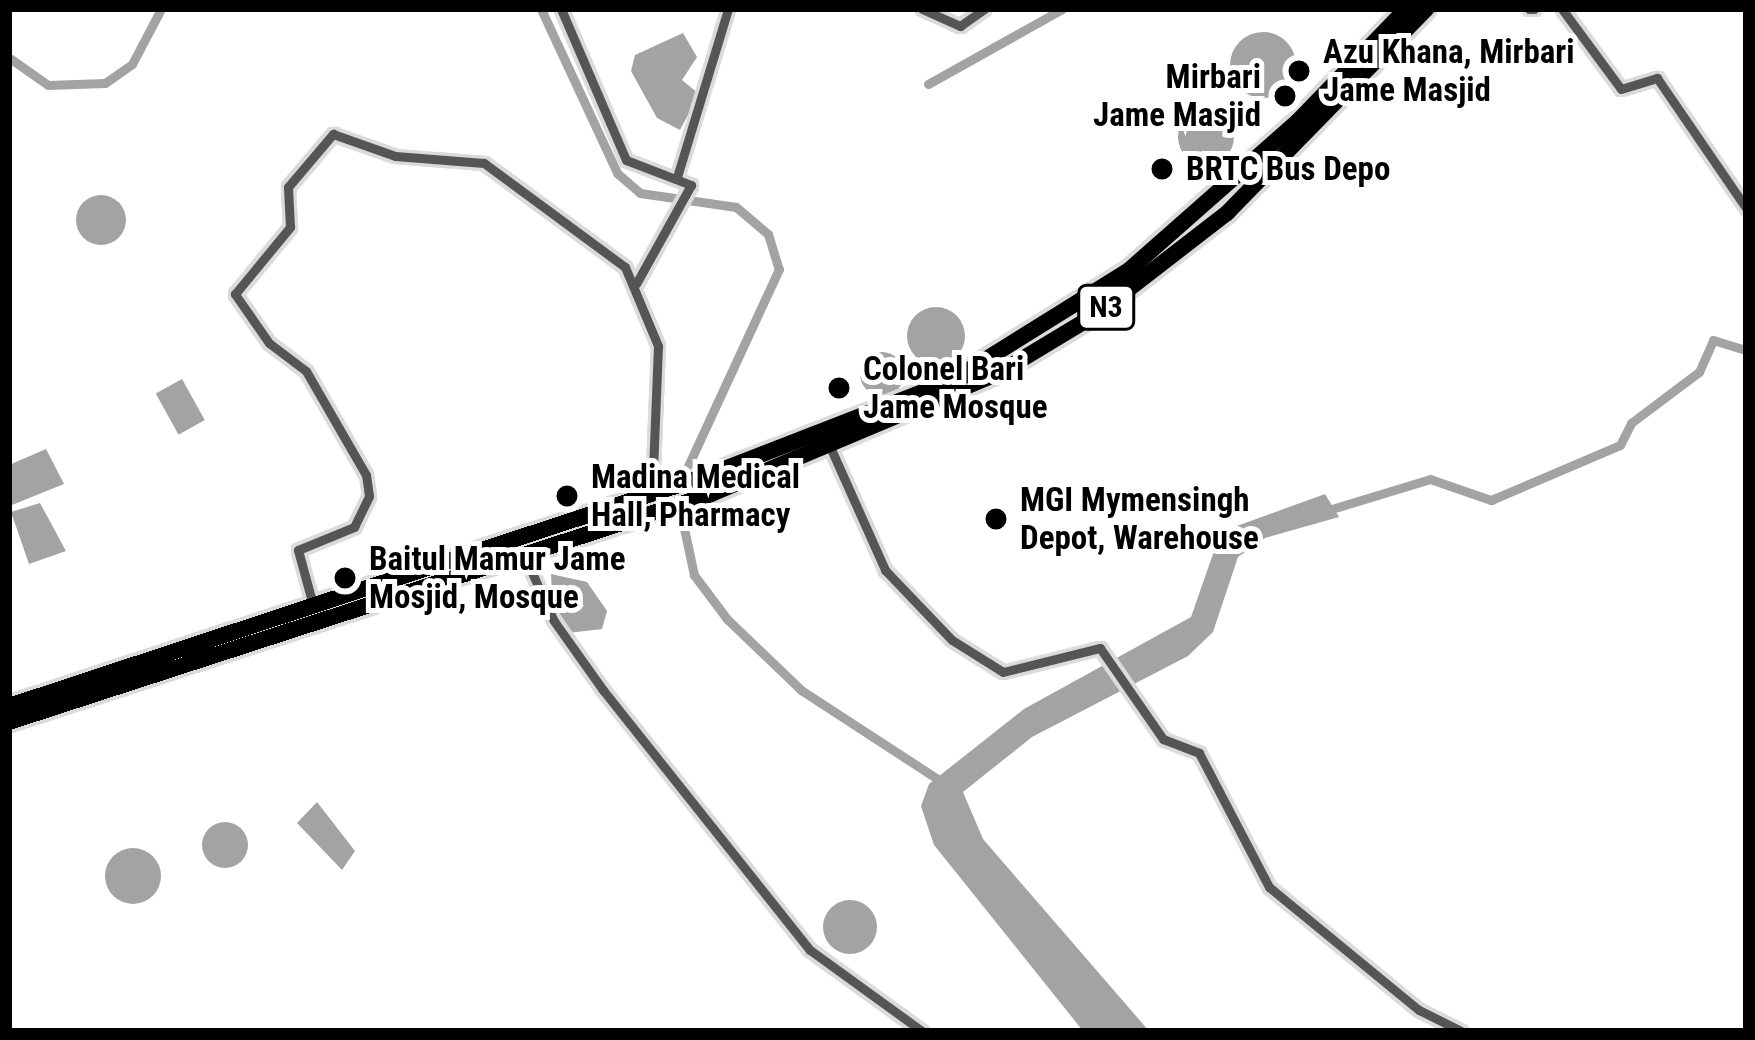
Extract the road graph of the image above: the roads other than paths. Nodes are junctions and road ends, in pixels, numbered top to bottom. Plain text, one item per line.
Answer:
1 (561, 9) edge
2 (728, 9) edge
3 (922, 9) edge
4 (984, 9) edge
5 (1406, 9) edge
6 (1426, 9) edge
7 (1562, 9) edge
8 (677, 177) junction
9 (1746, 208) edge
10 (636, 284) junction
11 (831, 449) junction
12 (709, 485) junction
13 (652, 504) junction
14 (524, 555) junction
15 (313, 605) junction
16 (9, 706) edge
17 (9, 722) edge
18 (922, 1031) edge
19 (1461, 1031) edge

1 - 8 street
2 - 8 street
3 - 4 street
5 - 12 highway, N3
6 - 11 highway, N3
7 - 9 street
8 - 10 street
10 - 13 street
10 - 15 street
11 - 12 highway, N3
11 - 19 street
12 - 13 highway, N3
13 - 14 highway, N3
13 - 15 highway, N3
14 - 17 highway, N3
14 - 18 street
15 - 16 highway, N3

